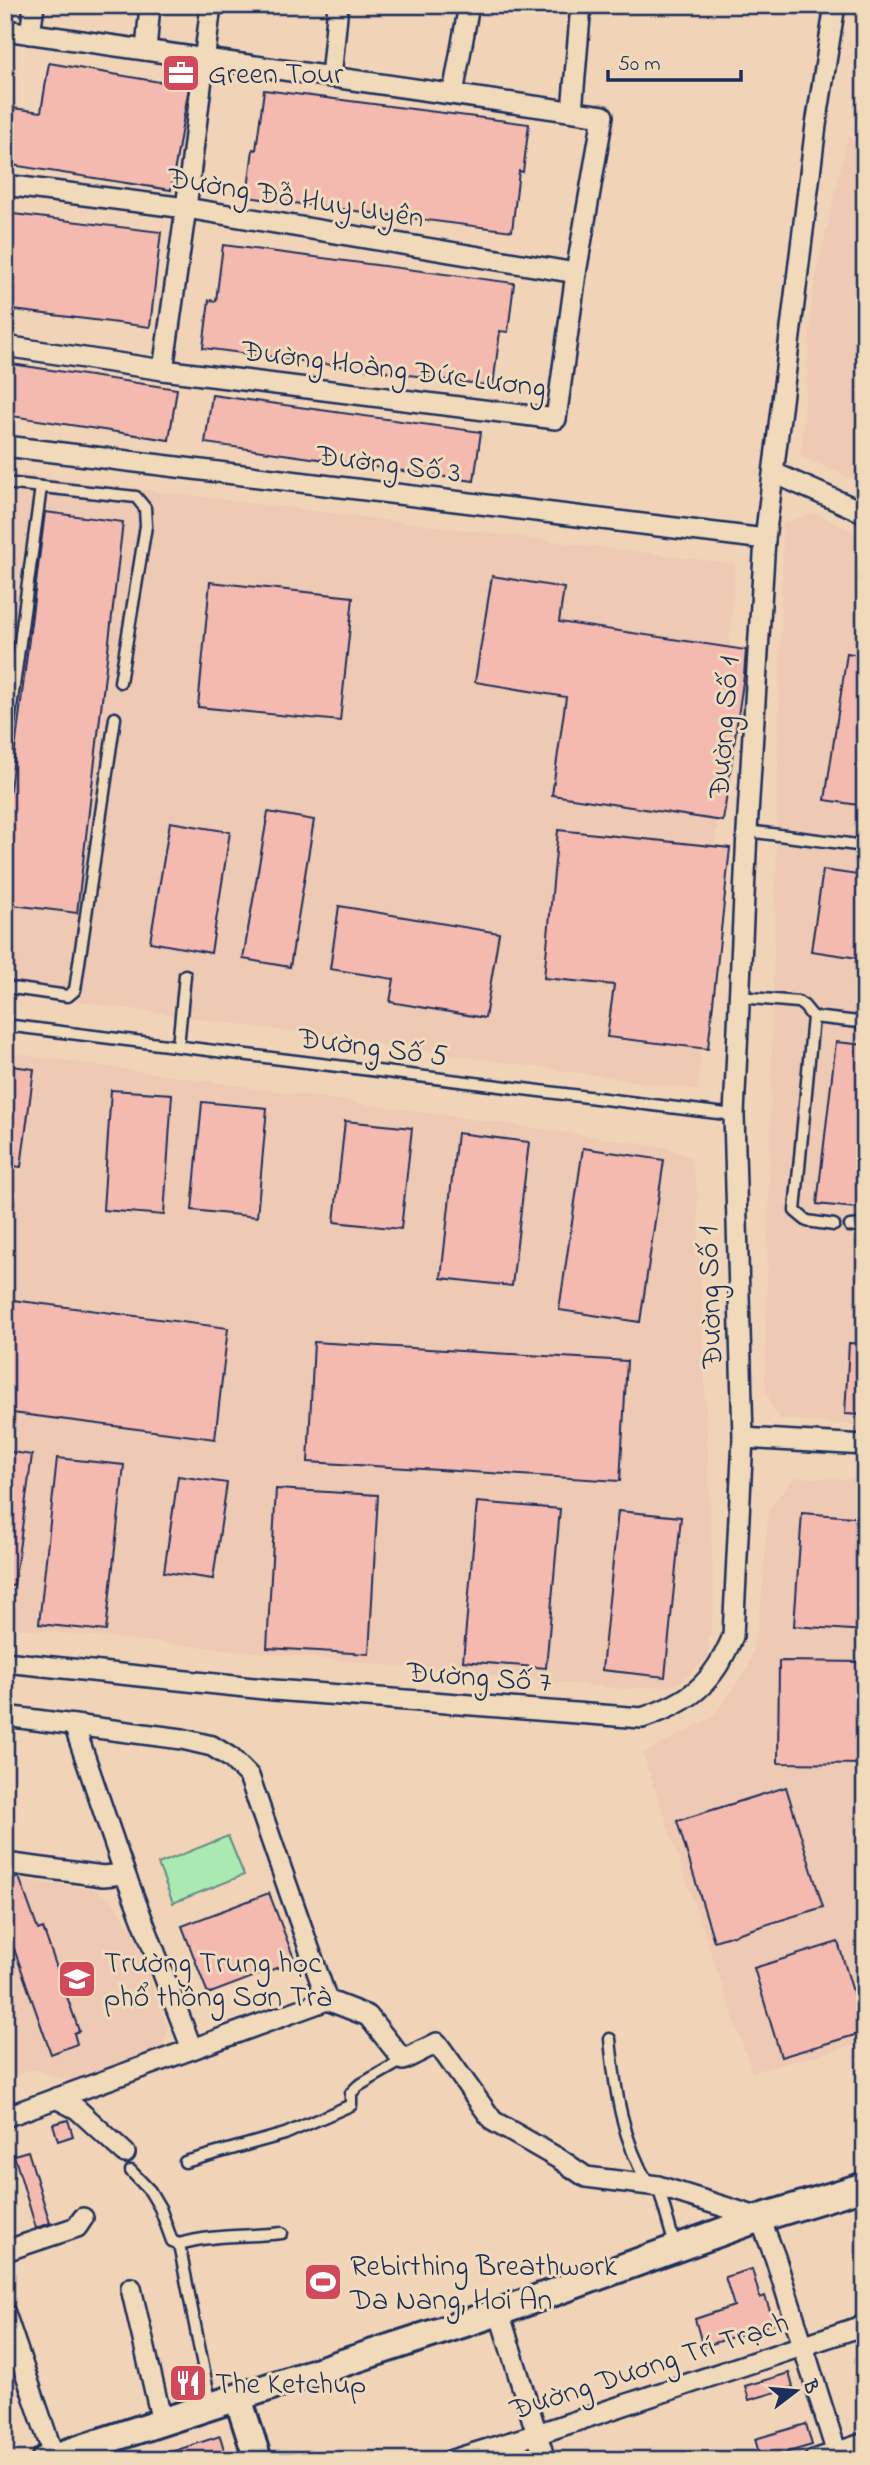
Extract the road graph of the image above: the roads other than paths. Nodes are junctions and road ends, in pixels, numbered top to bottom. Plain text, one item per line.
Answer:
1 (34, 5) edge
2 (150, 5) edge
3 (211, 5) edge
4 (338, 5) edge
5 (469, 5) edge
6 (581, 5) edge
7 (835, 5) edge
8 (5, 30) edge
9 (30, 34) junction
10 (146, 50) junction
11 (205, 59) junction
12 (331, 77) junction
13 (453, 94) junction
14 (572, 111) junction
15 (5, 185) edge
16 (186, 208) junction
17 (576, 274) junction
18 (5, 346) edge
19 (163, 370) junction
20 (5, 446) edge
21 (774, 473) junction
22 (5, 483) edge
23 (41, 487) junction
24 (865, 513) edge
25 (765, 539) junction
26 (120, 682) dead end
27 (115, 719) dead end
28 (5, 752) edge
29 (747, 831) junction
30 (865, 846) edge
31 (185, 975) dead end
32 (5, 987) edge
33 (739, 997) junction
34 (813, 1017) junction
35 (859, 1022) dead end
36 (5, 1025) edge
37 (178, 1046) junction
38 (734, 1115) junction
39 (834, 1225) dead end
40 (850, 1226) dead end
41 (865, 1226) edge
42 (865, 1445) edge
43 (743, 1448) junction
44 (5, 1662) edge
45 (5, 1716) edge
46 (74, 1725) junction
47 (5, 1863) edge
48 (125, 1874) junction
49 (327, 2000) junction
50 (610, 2039) dead end
51 (192, 2049) junction
52 (402, 2060) junction
53 (56, 2098) junction
54 (5, 2117) edge
55 (128, 2162) joint
56 (186, 2162) dead end
57 (653, 2186) junction
58 (865, 2186) edge
59 (83, 2218) dead end
60 (761, 2218) junction
61 (282, 2233) dead end
62 (179, 2244) junction
63 (676, 2250) junction
64 (5, 2251) edge
65 (131, 2288) dead end
66 (499, 2312) junction
67 (5, 2313) edge
68 (865, 2325) edge
69 (803, 2345) junction
70 (238, 2398) junction
71 (211, 2407) junction
72 (162, 2422) junction
73 (537, 2434) junction
74 (865, 2443) edge
75 (838, 2456) edge
76 (49, 2458) edge
77 (258, 2460) edge
78 (452, 2460) edge
79 (545, 2460) edge
80 (814, 2460) edge

1 - 9 street
2 - 10 street
3 - 11 street
4 - 12 street
5 - 13 street
6 - 14 street
7 - 21 street, Đường Số 1
8 - 9 street
9 - 10 street
10 - 11 street
11 - 12 street
11 - 16 street
12 - 13 street
13 - 14 street
14 - 17 street, Đường Hoàng Đức Lương
15 - 16 street, Đường Đỗ Huy Uyên
16 - 17 street, Đường Đỗ Huy Uyên
16 - 19 street
17 - 19 street, Đường Hoàng Đức Lương
18 - 19 street, Đường Hoàng Đức Lương
20 - 25 street, Đường Số 3
21 - 24 street
21 - 25 street, Đường Số 1
22 - 23 lane
23 - 26 lane
23 - 28 lane
25 - 29 street, Đường Số 1
27 - 32 lane
29 - 30 lane
29 - 33 street, Đường Số 1
31 - 37 lane
33 - 34 lane
33 - 38 street, Đường Số 1
34 - 35 lane
34 - 39 lane
36 - 37 lane, Đường Số 5
37 - 38 lane, Đường Số 5
38 - 43 street, Đường Số 1
40 - 41 lane
42 - 43 street
43 - 44 street, Đường Số 7
45 - 46 street
46 - 48 street
46 - 49 street
47 - 48 street
48 - 51 street
49 - 51 street
49 - 52 street
50 - 57 lane
51 - 53 street
52 - 56 lane
52 - 57 street
53 - 54 street
53 - 55 street
55 - 62 lane
57 - 60 street
57 - 63 lane
58 - 60 street
59 - 64 street
60 - 63 street
60 - 69 street
61 - 62 lane
62 - 71 lane
63 - 66 street
65 - 72 street
66 - 70 street
66 - 73 street
67 - 76 street
68 - 69 street, Đường Dương Trí Trạch
69 - 73 street, Đường Dương Trí Trạch
69 - 75 street
70 - 71 street
70 - 77 street
71 - 72 street
72 - 76 street
73 - 78 street, Đường Dương Trí Trạch
73 - 79 street
74 - 75 street
75 - 80 street

